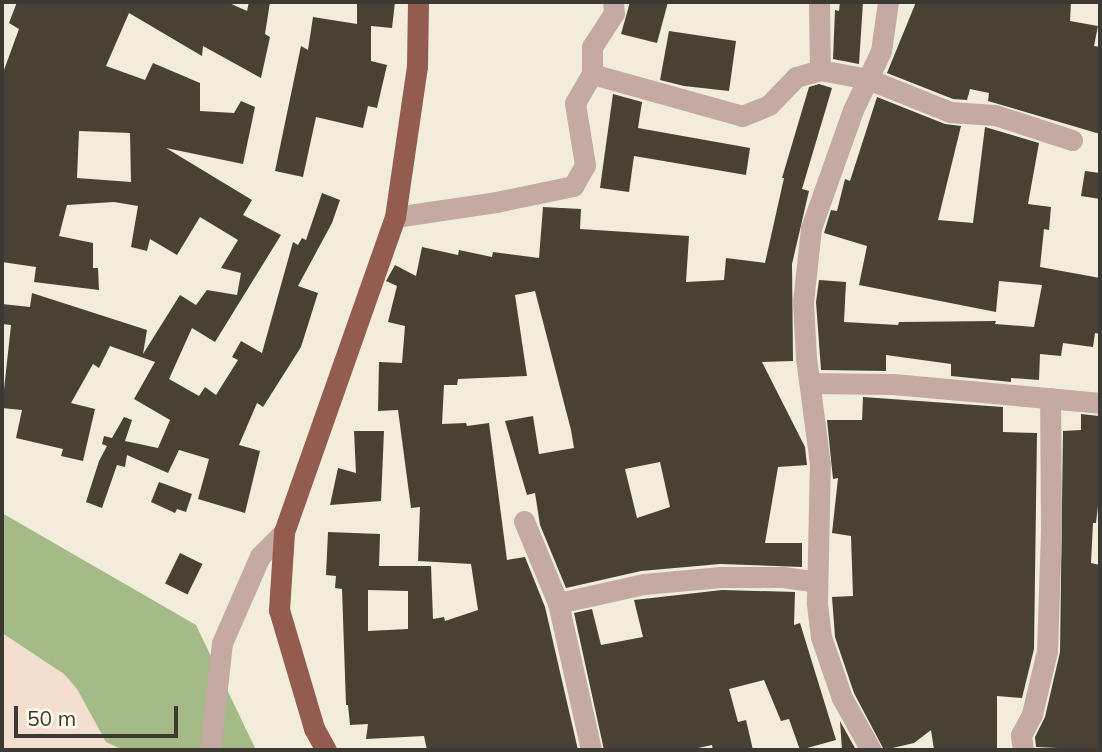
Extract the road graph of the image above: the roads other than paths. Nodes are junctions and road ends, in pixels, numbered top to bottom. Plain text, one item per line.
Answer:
1 (418, 2) edge
2 (613, 2) edge
3 (819, 2) edge
4 (888, 2) edge
5 (820, 70) junction
6 (592, 74) junction
7 (868, 79) junction
8 (1072, 140) dead end
9 (395, 217) junction
10 (810, 383) junction
11 (1050, 398) junction
12 (1100, 403) edge
13 (524, 521) dead end
14 (284, 532) junction
15 (817, 582) junction
16 (558, 603) junction
17 (210, 750) edge
18 (326, 750) edge
19 (591, 750) edge
20 (871, 750) edge
21 (1023, 750) edge

1 - 9 highway
2 - 6 street
3 - 5 street
4 - 7 street
5 - 6 street
5 - 7 street
6 - 9 street
7 - 8 street
7 - 10 street
9 - 14 highway
10 - 11 street
10 - 15 street
11 - 12 street
11 - 21 street
13 - 16 street
14 - 17 street
14 - 18 highway
15 - 16 street
15 - 20 street
16 - 19 street

